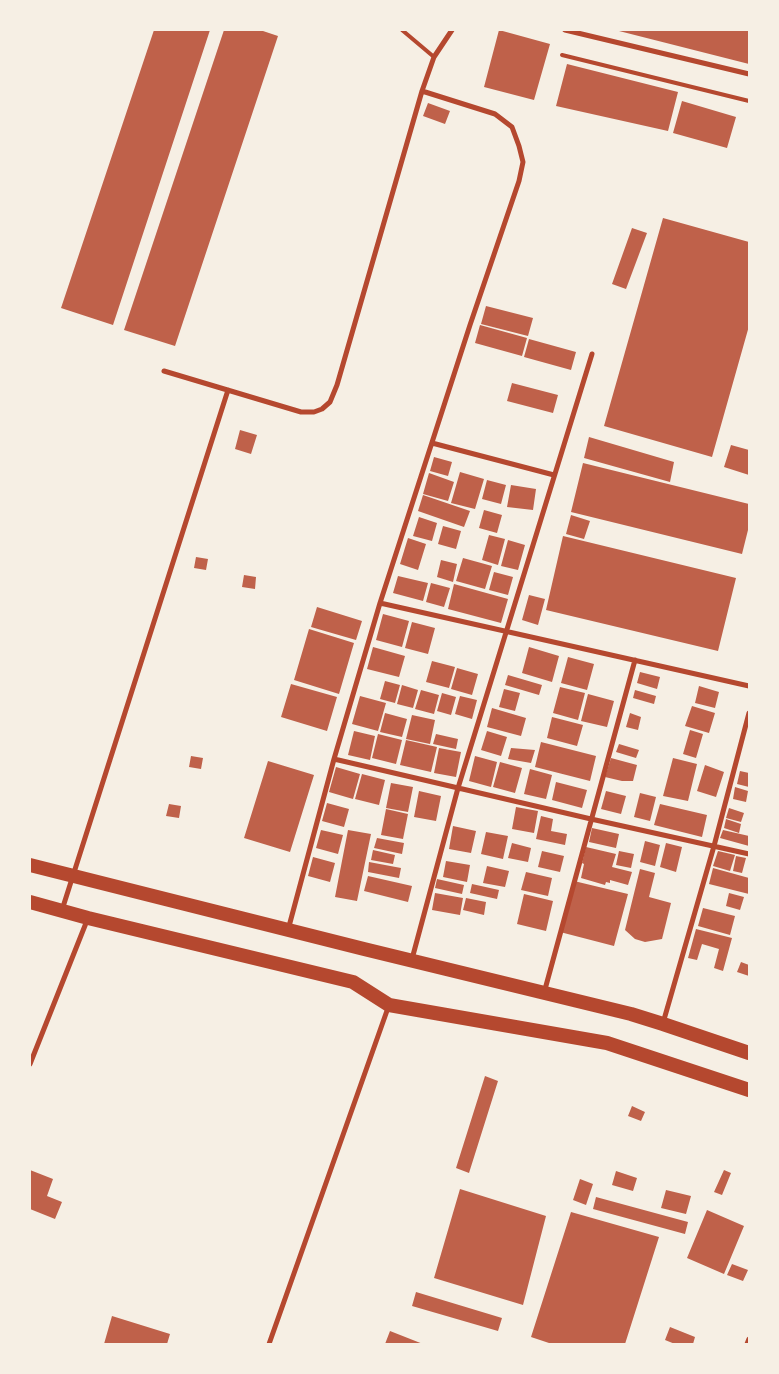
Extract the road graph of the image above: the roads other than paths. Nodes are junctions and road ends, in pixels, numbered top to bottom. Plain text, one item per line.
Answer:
1 (402, 30) edge
2 (452, 30) edge
3 (565, 30) edge
4 (586, 32) edge
5 (562, 55) dead end
6 (434, 57) junction
7 (749, 74) edge
8 (422, 91) junction
9 (749, 100) edge
10 (592, 354) dead end
11 (164, 371) dead end
12 (228, 390) junction
13 (432, 443) junction
14 (554, 475) junction
15 (380, 603) junction
16 (506, 631) junction
17 (635, 660) junction
18 (749, 686) edge
19 (749, 713) edge
20 (334, 759) junction
21 (458, 788) junction
22 (591, 819) junction
23 (714, 846) junction
24 (749, 854) edge
25 (30, 865) edge
26 (73, 875) junction
27 (30, 902) edge
28 (62, 910) junction
29 (88, 918) junction
30 (288, 930) junction
31 (412, 960) junction
32 (544, 993) junction
33 (389, 1006) junction
34 (663, 1024) junction
35 (749, 1053) edge
36 (30, 1064) edge
37 (749, 1090) edge
38 (749, 1339) edge
39 (268, 1344) edge
40 (747, 1344) edge

1 - 6 lane
2 - 6 street
3 - 4 street
4 - 7 street
5 - 9 lane
6 - 8 street
8 - 12 street
8 - 13 street
10 - 14 street
11 - 12 street
12 - 26 street
13 - 14 street
13 - 15 street
14 - 16 street
15 - 16 street
15 - 20 street
16 - 17 street
16 - 21 street
17 - 18 street
17 - 22 street
19 - 23 street
20 - 21 street
20 - 30 street
21 - 22 street
21 - 31 street
22 - 23 street
22 - 32 street
23 - 24 street
23 - 34 street
25 - 26 highway
26 - 28 street
26 - 30 highway
27 - 28 highway
28 - 29 highway
29 - 33 highway
29 - 36 street
30 - 31 highway
31 - 32 highway
32 - 34 highway
33 - 37 highway
33 - 39 street
34 - 35 highway
38 - 40 street

